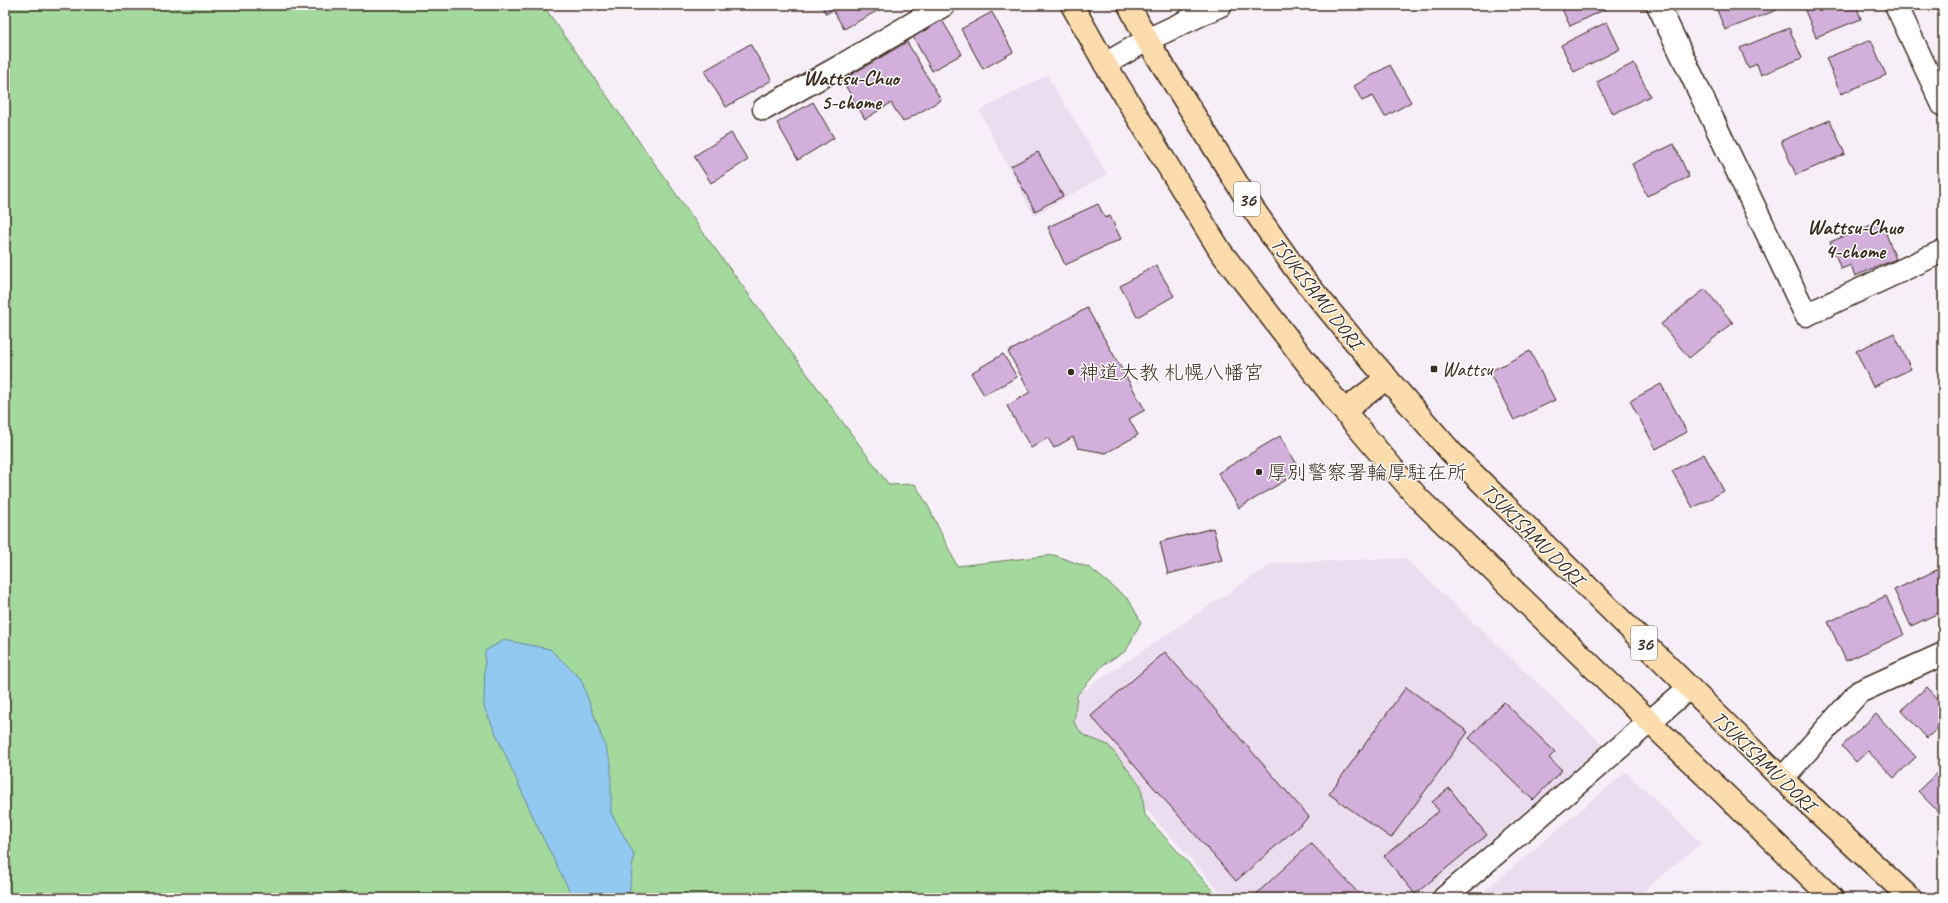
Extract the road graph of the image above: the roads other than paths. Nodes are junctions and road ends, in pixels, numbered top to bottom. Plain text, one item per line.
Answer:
1 (944, 5) edge
2 (1072, 5) edge
3 (1129, 5) edge
4 (1221, 5) edge
5 (1658, 5) edge
6 (1896, 5) edge
7 (1147, 40) junction
8 (1105, 64) junction
9 (1943, 105) edge
10 (764, 109) dead end
11 (1943, 251) edge
12 (1387, 378) junction
13 (1344, 411) junction
14 (1943, 654) edge
15 (1689, 688) junction
16 (1651, 722) junction
17 (1782, 779) junction
18 (1444, 898) edge
19 (1832, 898) edge
20 (1910, 898) edge

1 - 10 street
2 - 8 highway, 36
3 - 7 highway, TSUKISAMU DORI / 36
4 - 7 street
5 - 11 street
6 - 9 street
7 - 8 street
7 - 12 highway, TSUKISAMU DORI / 36
8 - 13 highway, 36
12 - 13 highway
12 - 15 highway, TSUKISAMU DORI / 36
13 - 16 highway, 36
14 - 17 street
15 - 16 street
15 - 17 highway, TSUKISAMU DORI / 36
16 - 18 street
16 - 19 highway, 36
17 - 20 highway, TSUKISAMU DORI / 36

